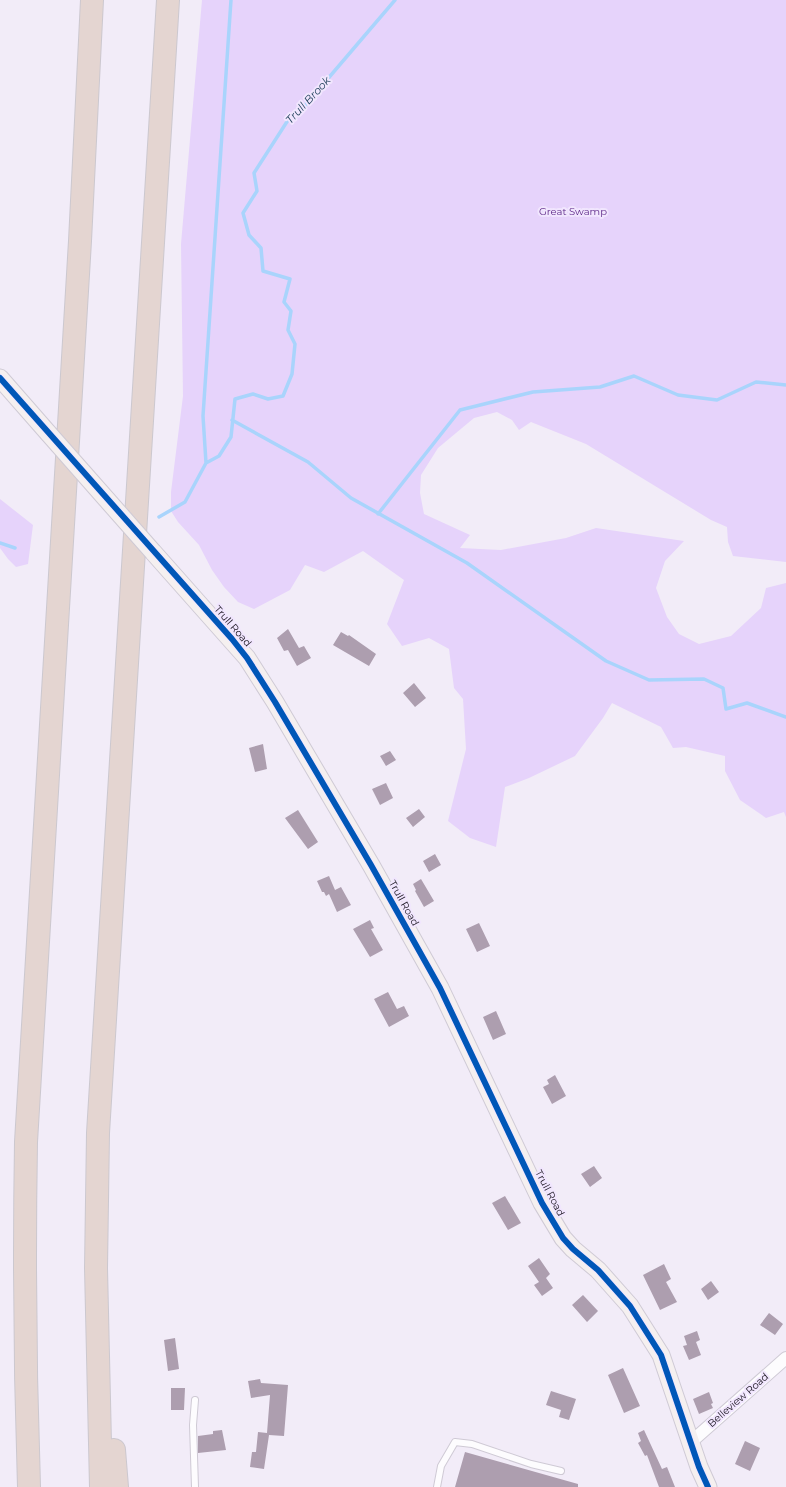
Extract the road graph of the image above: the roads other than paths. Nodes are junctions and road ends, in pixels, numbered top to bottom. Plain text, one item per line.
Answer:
1 (92, 0) edge
2 (168, 0) edge
3 (0, 378) edge
4 (96, 1204) junction
5 (786, 1358) edge
6 (196, 1400) dead end
7 (691, 1442) junction
8 (561, 1471) dead end
9 (29, 1487) edge
10 (102, 1487) edge
11 (117, 1487) edge
12 (194, 1487) edge
13 (437, 1487) edge
14 (708, 1487) edge

1 - 9 highway
2 - 4 highway
3 - 7 street, Trull Road, bridge
4 - 10 highway
4 - 11 highway
5 - 7 street, Belleview Road
6 - 12 lane
7 - 14 street, Trull Road
8 - 13 lane

